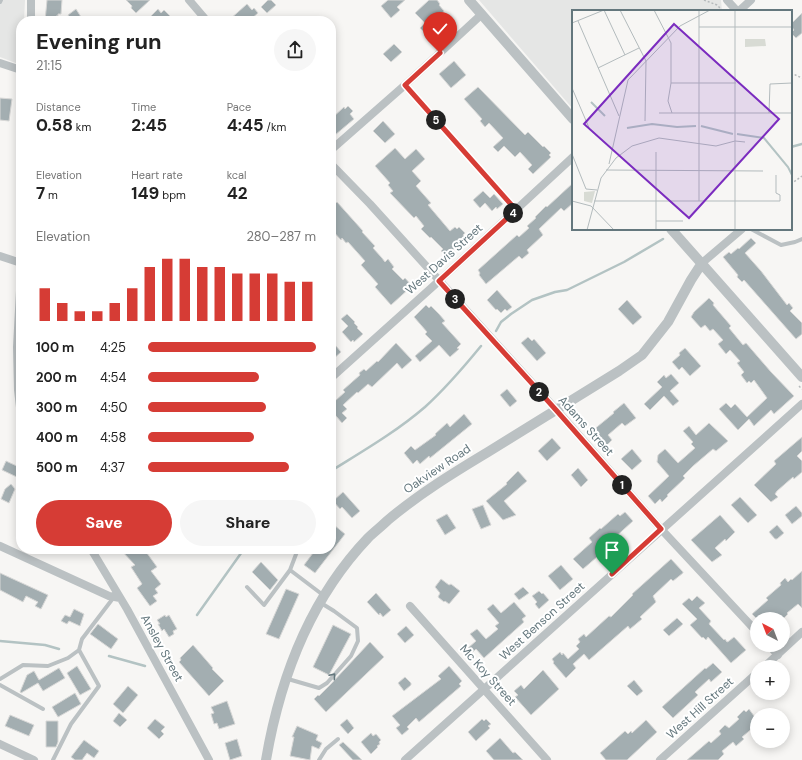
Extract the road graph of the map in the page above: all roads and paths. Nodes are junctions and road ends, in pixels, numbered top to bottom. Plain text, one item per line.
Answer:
1 (31, 0) edge
2 (188, 0) edge
3 (469, 0) edge
4 (704, 0) edge
5 (727, 0) edge
6 (751, 0) edge
7 (720, 8) dead end
8 (737, 10) edge
9 (739, 10) edge
10 (482, 14) junction
11 (31, 16) edge
12 (202, 16) edge
13 (0, 63) edge
14 (16, 68) edge
15 (792, 73) edge
16 (802, 78) edge
17 (405, 85) junction
18 (572, 118) edge
19 (336, 146) edge
20 (572, 158) edge
21 (336, 169) edge
22 (802, 176) edge
23 (792, 183) edge
24 (516, 210) junction
25 (672, 230) edge
26 (741, 230) edge
27 (753, 230) edge
28 (802, 239) edge
29 (0, 256) edge
30 (16, 261) edge
31 (702, 262) junction
32 (439, 281) junction
33 (336, 374) edge
34 (802, 377) edge
35 (802, 404) edge
36 (556, 410) junction
37 (661, 529) junction
38 (0, 546) edge
39 (16, 553) edge
40 (17, 554) edge
41 (94, 554) edge
42 (296, 554) edge
43 (290, 570) junction
44 (247, 587) dead end
45 (117, 598) junction
46 (322, 600) junction
47 (410, 606) dead end
48 (750, 624) edge
49 (802, 632) edge
50 (79, 650) junction
51 (775, 652) edge
52 (778, 655) junction
53 (772, 660) edge
54 (285, 678) junction
55 (0, 679) edge
56 (750, 679) edge
57 (0, 685) edge
58 (485, 690) junction
59 (43, 709) dead end
60 (338, 739) dead end
61 (0, 744) edge
62 (34, 760) edge
63 (53, 760) edge
64 (209, 760) edge
65 (266, 760) edge
66 (320, 760) edge
67 (405, 760) edge
68 (547, 760) edge
69 (660, 760) edge

1 - 11 street
2 - 12 street
3 - 10 street
4 - 7 path
5 - 8 street
6 - 9 street
10 - 17 street
10 - 18 street
13 - 14 street
15 - 16 path
17 - 19 street
17 - 24 lane
20 - 24 street, West Davis Street
21 - 32 street, Adams Street
22 - 23 path
24 - 32 street, West Davis Street
25 - 31 street
26 - 31 street
27 - 28 lane
29 - 30 street
31 - 34 street
31 - 36 street, Oakview Road
32 - 33 street, West Davis Street
32 - 36 street, Adams Street
35 - 37 street, West Benson Street
36 - 37 street, Adams Street
36 - 46 street, Oakview Road
37 - 48 street, Adams Street
37 - 58 street, West Benson Street
38 - 39 street
40 - 45 street
41 - 45 street, Ansley Street
42 - 43 lane
43 - 44 lane
43 - 46 lane
45 - 50 lane
45 - 64 street, Ansley Street
46 - 54 street, Oakview Road
54 -> 46 lane
47 - 58 street, Mc Koy Street
49 - 52 street
50 - 55 lane
50 - 63 lane
51 - 52 street
52 - 53 street
54 - 65 street, Oakview Road
56 - 69 street, West Hill Street
57 - 59 lane
58 - 67 street, West Benson Street
58 - 68 street, Mc Koy Street
60 - 66 lane
61 - 62 street

